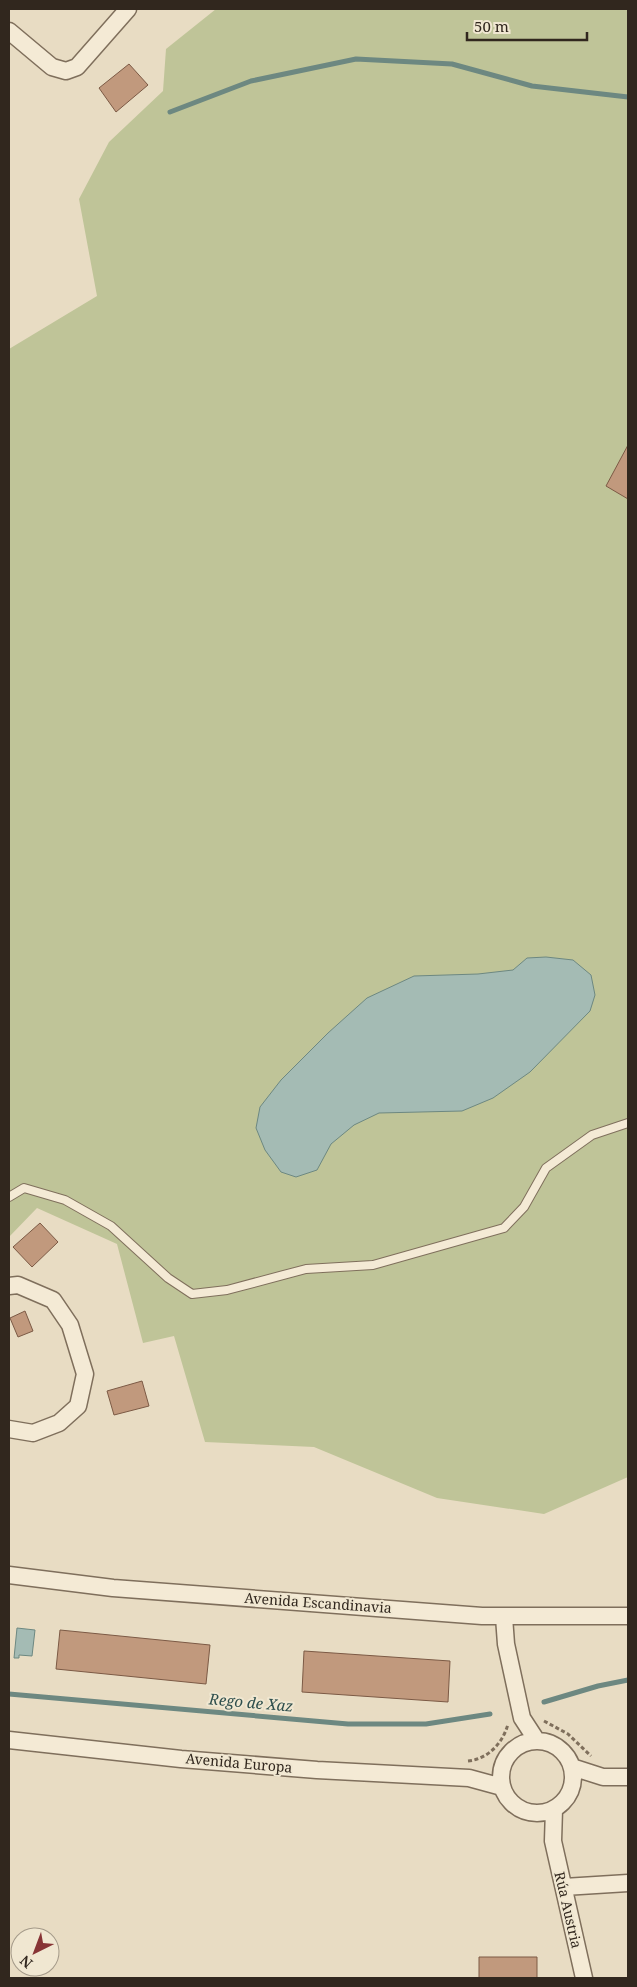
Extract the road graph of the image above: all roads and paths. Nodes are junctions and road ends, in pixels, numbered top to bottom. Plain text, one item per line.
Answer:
1 (128, 9) edge
2 (9, 31) edge
3 (628, 1124) edge
4 (9, 1197) edge
5 (9, 1286) edge
6 (9, 1429) edge
7 (9, 1575) edge
8 (628, 1616) edge
9 (504, 1617) junction
10 (540, 1716) dead end
11 (516, 1719) junction
12 (9, 1740) edge
13 (536, 1740) junction
14 (519, 1746) junction
15 (599, 1759) dead end
16 (466, 1761) dead end
17 (572, 1767) junction
18 (502, 1770) junction
19 (603, 1777) junction
20 (628, 1777) edge
21 (469, 1778) junction
22 (502, 1787) junction
23 (572, 1787) junction
24 (554, 1810) junction
25 (537, 1814) junction
26 (553, 1841) junction
27 (628, 1883) edge
28 (564, 1887) junction
29 (584, 1978) edge

1 - 2 street
3 - 4 lane
5 - 6 street
7 - 9 street, Avenida Escandinavia
8 - 9 street, Avenida Escandinavia
9 - 11 street
10 - 15 path
11 - 13 street
11 - 14 street
11 - 16 path
12 - 21 street, Avenida Europa
13 - 14 street
13 - 17 street
14 - 18 street
17 - 19 street
17 - 23 street
18 - 21 street, Avenida Europa
18 - 22 street
19 - 20 street
19 - 23 street
21 - 22 street, Avenida Europa
22 - 25 street
23 - 24 street
24 - 25 street
24 - 26 street, Rúa Austria
25 - 26 street, Rúa Austria
26 - 28 street, Rúa Austria
27 - 28 street
28 - 29 street, Rúa Austria

